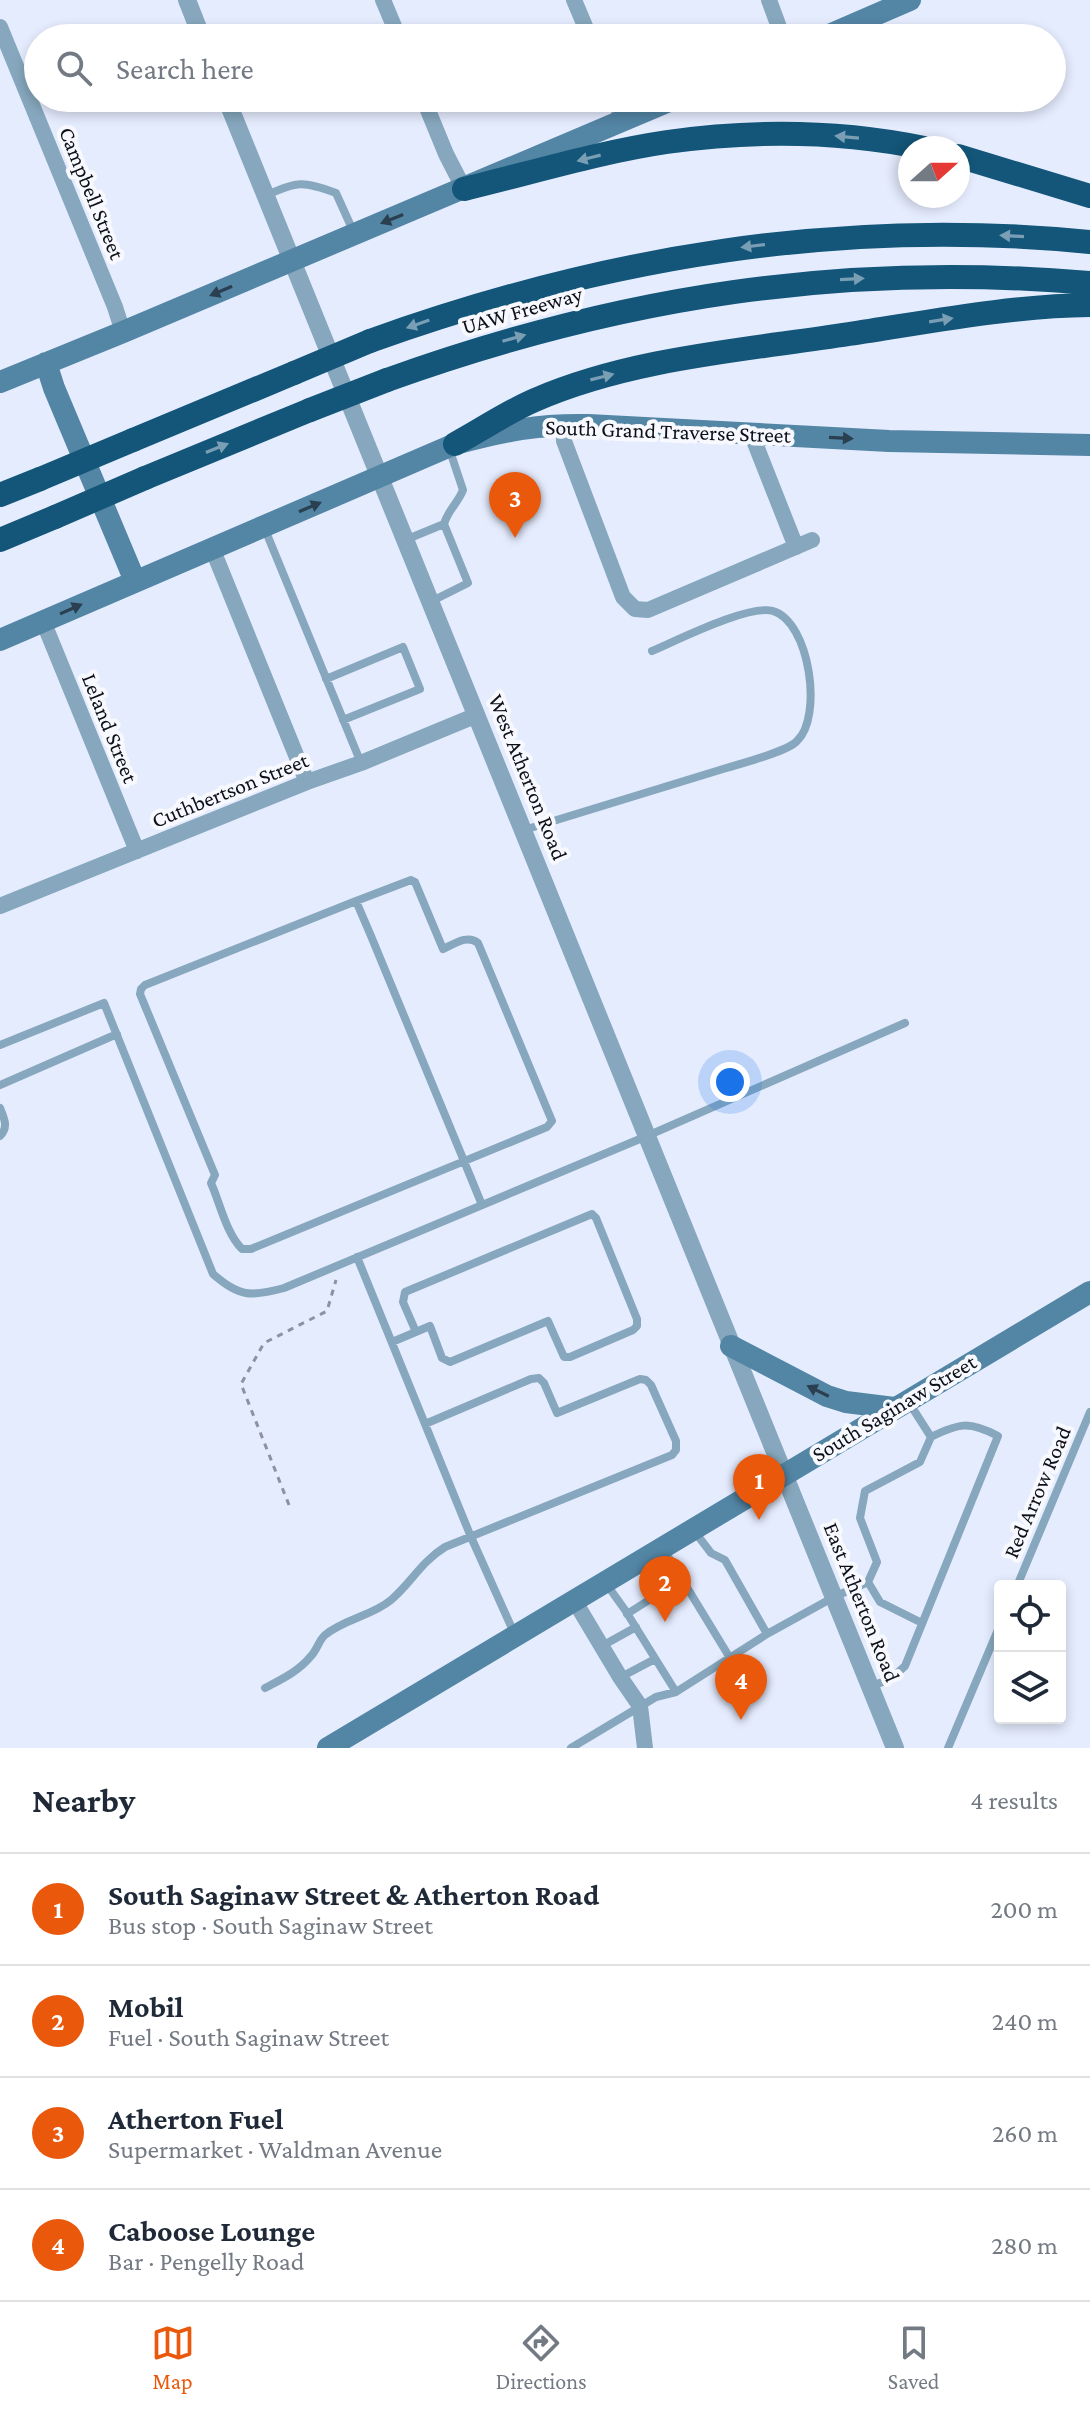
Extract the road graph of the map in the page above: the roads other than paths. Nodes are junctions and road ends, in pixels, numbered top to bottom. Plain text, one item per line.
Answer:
1 (187, 0) edge
2 (383, 0) edge
3 (574, 0) edge
4 (769, 0) edge
5 (910, 0) edge
6 (196, 24) edge
7 (393, 24) edge
8 (584, 24) edge
9 (778, 24) edge
10 (854, 24) edge
11 (0, 27) edge
12 (24, 85) edge
13 (35, 112) edge
14 (232, 112) edge
15 (429, 112) edge
16 (620, 112) edge
17 (642, 112) edge
18 (623, 120) junction
19 (898, 145) edge
20 (970, 160) edge
21 (464, 189) junction
22 (267, 195) junction
23 (1090, 196) edge
24 (354, 234) junction
25 (1090, 242) edge
26 (292, 260) junction
27 (1090, 283) edge
28 (1090, 305) edge
29 (123, 332) junction
30 (46, 363) junction
31 (0, 382) edge
32 (564, 425) junction
33 (751, 433) junction
34 (1090, 445) edge
35 (452, 446) junction
36 (380, 477) junction
37 (0, 495) edge
38 (444, 524) junction
39 (264, 526) junction
40 (0, 540) edge
41 (405, 540) junction
42 (212, 548) junction
43 (135, 581) junction
44 (430, 602) junction
45 (43, 621) junction
46 (0, 640) edge
47 (652, 651) dead end
48 (326, 679) junction
49 (477, 715) junction
50 (343, 720) junction
51 (361, 763) junction
52 (307, 782) junction
53 (523, 830) junction
54 (137, 851) junction
55 (356, 901) junction
56 (0, 906) edge
57 (905, 1023) dead end
58 (117, 1034) junction
59 (0, 1045) edge
60 (0, 1085) edge
61 (0, 1108) edge
62 (0, 1136) edge
63 (647, 1136) junction
64 (464, 1161) junction
65 (482, 1205) junction
66 (357, 1257) junction
67 (1090, 1292) edge
68 (416, 1332) junction
69 (392, 1342) junction
70 (731, 1346) junction
71 (900, 1404) junction
72 (1090, 1412) edge
73 (425, 1424) junction
74 (931, 1437) junction
75 (784, 1474) junction
76 (692, 1528) junction
77 (471, 1537) junction
78 (662, 1548) junction
79 (682, 1579) junction
80 (1020, 1580) edge
81 (605, 1582) junction
82 (868, 1582) junction
83 (834, 1597) junction
84 (574, 1600) junction
85 (627, 1614) junction
86 (922, 1623) junction
87 (636, 1627) junction
88 (767, 1634) junction
89 (515, 1636) junction
90 (994, 1639) edge
91 (602, 1646) junction
92 (730, 1658) junction
93 (655, 1659) junction
94 (620, 1677) junction
95 (870, 1687) junction
96 (265, 1688) dead end
97 (676, 1692) junction
98 (640, 1706) junction
99 (328, 1748) edge
100 (571, 1748) edge
101 (645, 1748) edge
102 (895, 1748) edge
103 (948, 1748) edge

1 - 6 street
2 - 7 street
3 - 8 street
4 - 9 street
5 - 10 main road
11 - 12 street, Campbell Street
13 - 29 street, Campbell Street
14 - 22 street, West Atherton Road
15 - 21 street
16 - 18 street
17 - 18 main road
18 - 21 main road
19 -> 21 highway
20 - 23 highway
21 -> 24 main road
22 - 24 lane
22 - 26 street, West Atherton Road
24 - 26 main road
25 -> 37 highway, UAW Freeway, bridge
26 -> 29 main road
26 - 36 street, West Atherton Road
40 -> 27 highway, UAW Freeway, bridge
35 -> 28 highway
29 - 30 main road
30 - 31 main road
30 - 43 main road
32 - 33 main road, South Grand Traverse Street
32 - 33 street
32 - 35 main road, South Grand Traverse Street
33 -> 34 main road, South Grand Traverse Street
35 - 36 main road, South Grand Traverse Street
35 - 38 lane
39 -> 36 main road, South Grand Traverse Street
36 - 41 street, West Atherton Road
38 - 41 lane
38 - 44 lane
39 - 42 main road, South Grand Traverse Street
39 - 48 lane
41 - 44 street, West Atherton Road
42 - 43 main road, South Grand Traverse Street
42 - 52 street
45 -> 43 main road, South Grand Traverse Street
44 - 49 street, West Atherton Road
45 - 46 main road, South Grand Traverse Street
45 - 54 street, Leland Street
47 - 53 lane
48 - 50 lane
48 - 50 lane
49 - 51 street, Cuthbertson Street
49 - 53 street, West Atherton Road
50 - 51 lane
51 - 52 street, Cuthbertson Street
52 - 54 street, Cuthbertson Street
53 - 63 street, West Atherton Road
54 - 56 street, Cuthbertson Street
55 - 64 lane
55 - 64 lane
55 - 64 lane
57 - 63 lane
58 - 59 lane
58 - 60 lane
58 - 66 lane
61 - 62 lane
63 - 65 lane
63 - 70 street, West Atherton Road
64 - 65 lane
65 - 66 lane
66 - 69 lane
67 - 71 main road, South Saginaw Street
68 - 68 lane
68 - 69 lane
69 - 73 lane
71 -> 70 main road
70 - 75 street, West Atherton Road
71 - 74 lane
71 - 75 main road, South Saginaw Street
72 - 80 lane, Red Arrow Road
73 - 77 lane
73 - 77 lane
74 - 82 lane
74 - 86 lane
75 - 76 main road, South Saginaw Street
75 - 83 street, East Atherton Road
76 - 78 main road, South Saginaw Street
76 - 88 lane
77 - 89 lane
77 - 96 lane
78 - 79 lane
78 - 81 main road, South Saginaw Street
79 - 85 lane
79 - 92 lane
81 - 84 main road, South Saginaw Street
81 - 85 lane
82 - 83 lane
82 - 86 lane
83 - 88 lane
83 - 95 street, East Atherton Road
84 - 89 main road, South Saginaw Street
84 - 91 street
85 - 87 lane
86 - 95 lane
87 - 91 lane
87 - 93 lane
88 - 92 lane
89 - 99 main road, South Saginaw Street
90 - 103 lane
91 - 94 street
92 - 97 lane
93 - 94 lane
93 - 97 lane
94 - 98 street
95 - 102 street, East Atherton Road
97 - 98 lane
98 - 100 lane
98 - 101 street

